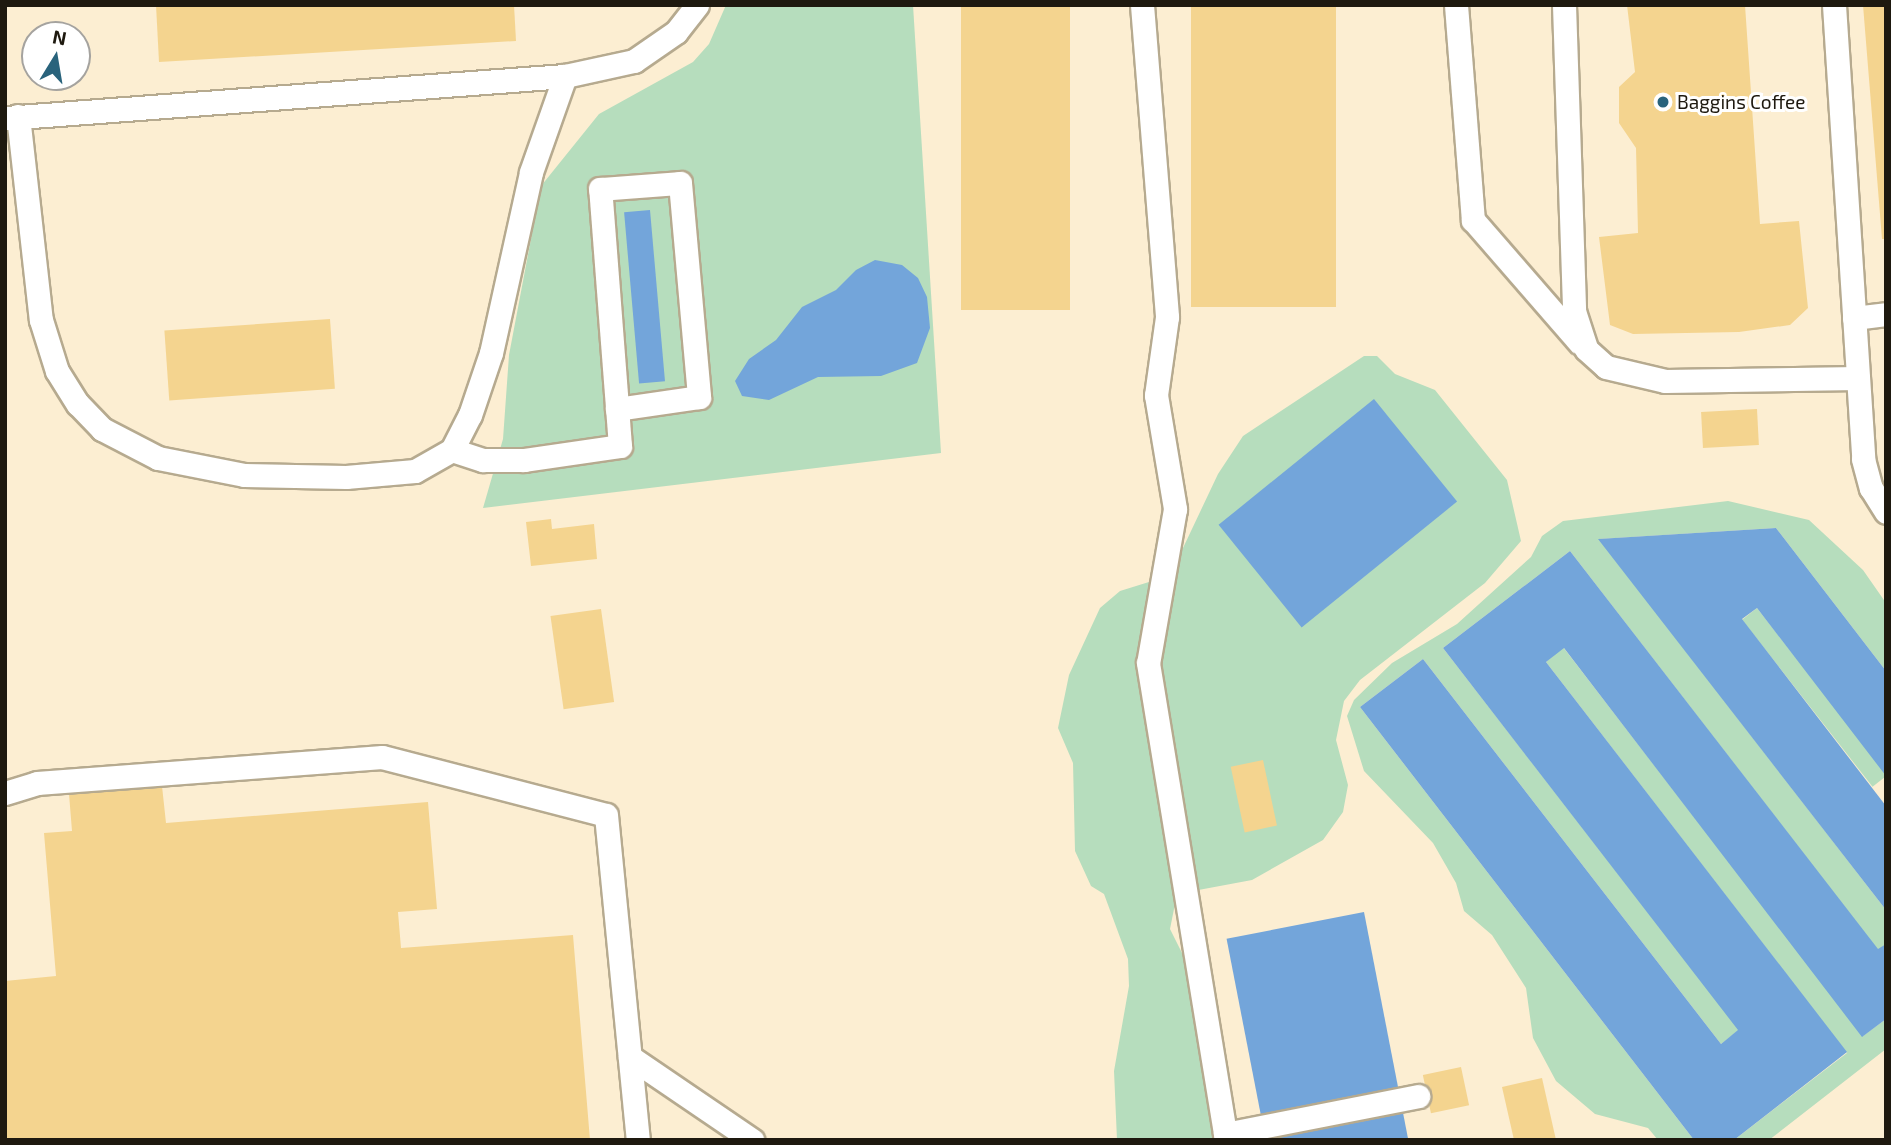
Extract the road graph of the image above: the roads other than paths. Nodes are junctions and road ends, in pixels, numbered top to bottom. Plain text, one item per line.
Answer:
1 (697, 5) edge
2 (1142, 5) edge
3 (1456, 5) edge
4 (1564, 5) edge
5 (1834, 5) edge
6 (565, 76) junction
7 (12, 117) edge
8 (1886, 314) edge
9 (1854, 318) junction
10 (1586, 349) junction
11 (1858, 378) junction
12 (617, 409) junction
13 (452, 450) junction
14 (1886, 512) edge
15 (5, 793) edge
16 (630, 1057) junction
17 (1418, 1096) dead end
18 (638, 1140) edge
19 (752, 1140) edge

1 - 6 lane
2 - 17 lane
3 - 10 lane
4 - 10 lane
5 - 9 lane
6 - 7 lane
6 - 13 lane
7 - 13 lane
8 - 9 lane
9 - 11 lane
10 - 11 lane
11 - 14 lane
12 - 12 lane
12 - 13 lane
15 - 16 lane
16 - 18 lane
16 - 19 lane

